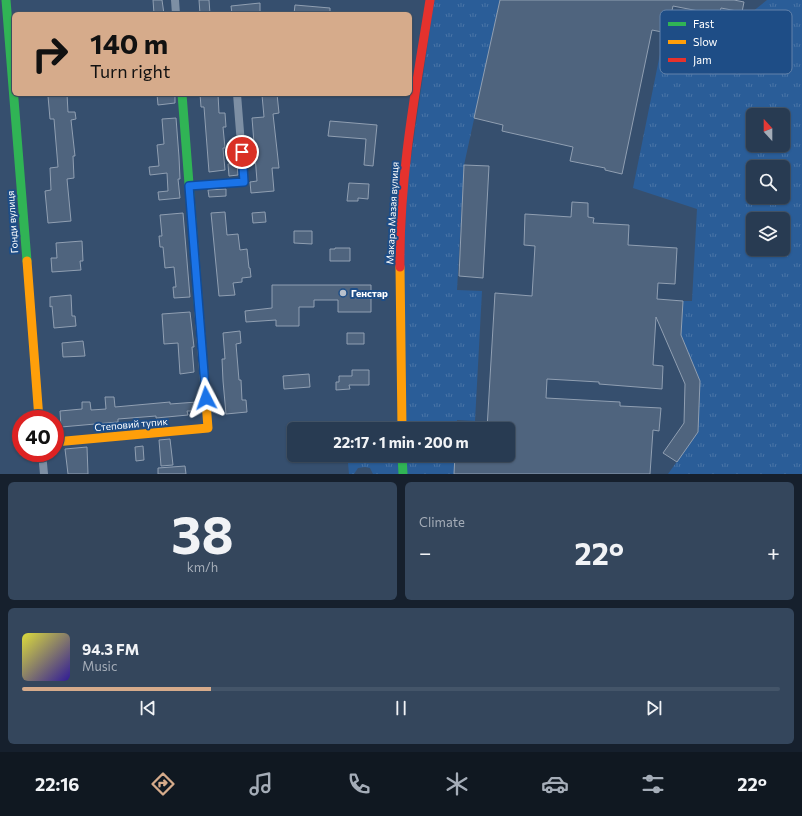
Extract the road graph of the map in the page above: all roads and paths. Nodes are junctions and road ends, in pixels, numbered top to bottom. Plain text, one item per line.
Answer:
1 (6, 0) edge
2 (175, 0) edge
3 (430, 0) edge
4 (176, 12) edge
5 (12, 76) edge
6 (14, 96) edge
7 (182, 96) edge
8 (237, 96) edge
9 (189, 186) junction
10 (38, 410) edge
11 (402, 422) edge
12 (64, 441) edge
13 (43, 462) edge
14 (402, 462) edge
15 (44, 474) edge
16 (403, 474) edge

1 - 5 street, Гонди вулиця
2 - 4 street
3 - 11 street, Макара Мазая вулиця
6 - 10 street, Гонди вулиця
7 - 9 street
8 - 9 street
9 - 12 street, Степовий тупик
13 - 15 street
14 - 16 street

